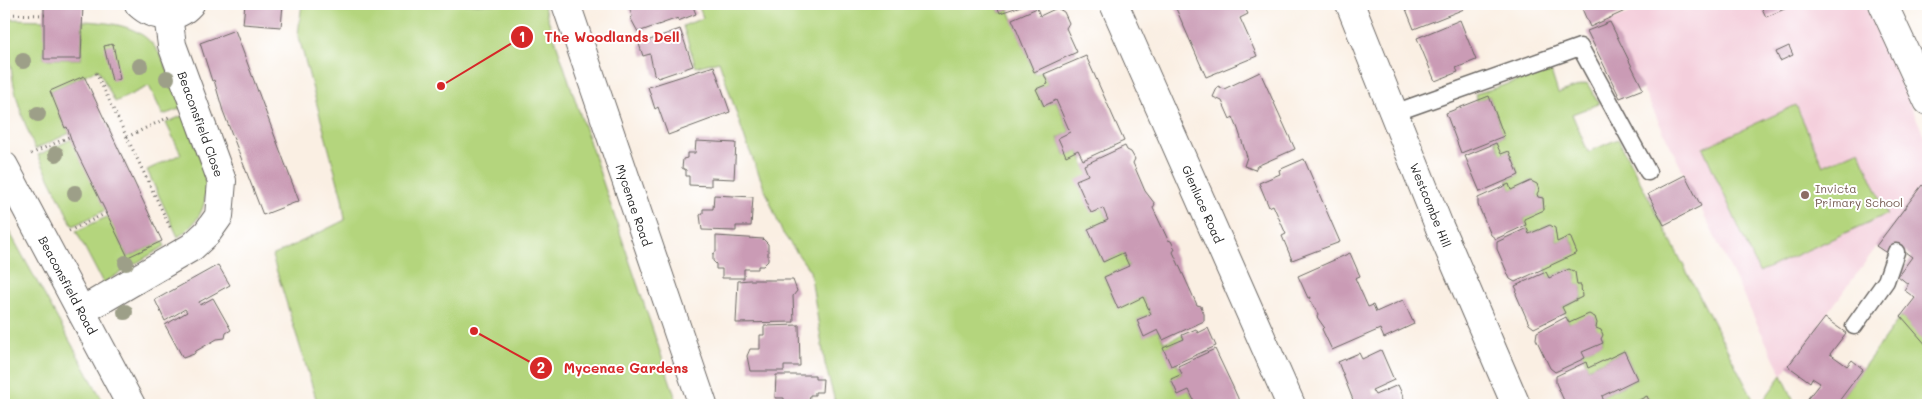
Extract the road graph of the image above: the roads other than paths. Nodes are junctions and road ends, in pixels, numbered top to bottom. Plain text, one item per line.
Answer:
1 (140, 4) edge
2 (566, 4) edge
3 (1114, 4) edge
4 (1350, 4) edge
5 (1884, 4) edge
6 (179, 10) edge
7 (1928, 101) edge
8 (1394, 113) junction
9 (4, 166) edge
10 (1648, 172) dead end
11 (1896, 252) dead end
12 (82, 311) junction
13 (1854, 326) dead end
14 (131, 405) edge
15 (703, 405) edge
16 (1291, 405) edge
17 (1516, 405) edge

1 - 6 street, Beaconsfield Close
2 - 15 street, Mycenae Road
3 - 16 street, Glenluce Road
4 - 8 street, Westcombe Hill
5 - 7 street
6 - 12 street, Beaconsfield Close
8 - 10 lane
8 - 17 street, Westcombe Hill
9 - 12 street, Beaconsfield Road
11 - 13 lane
12 - 14 street, Beaconsfield Road

